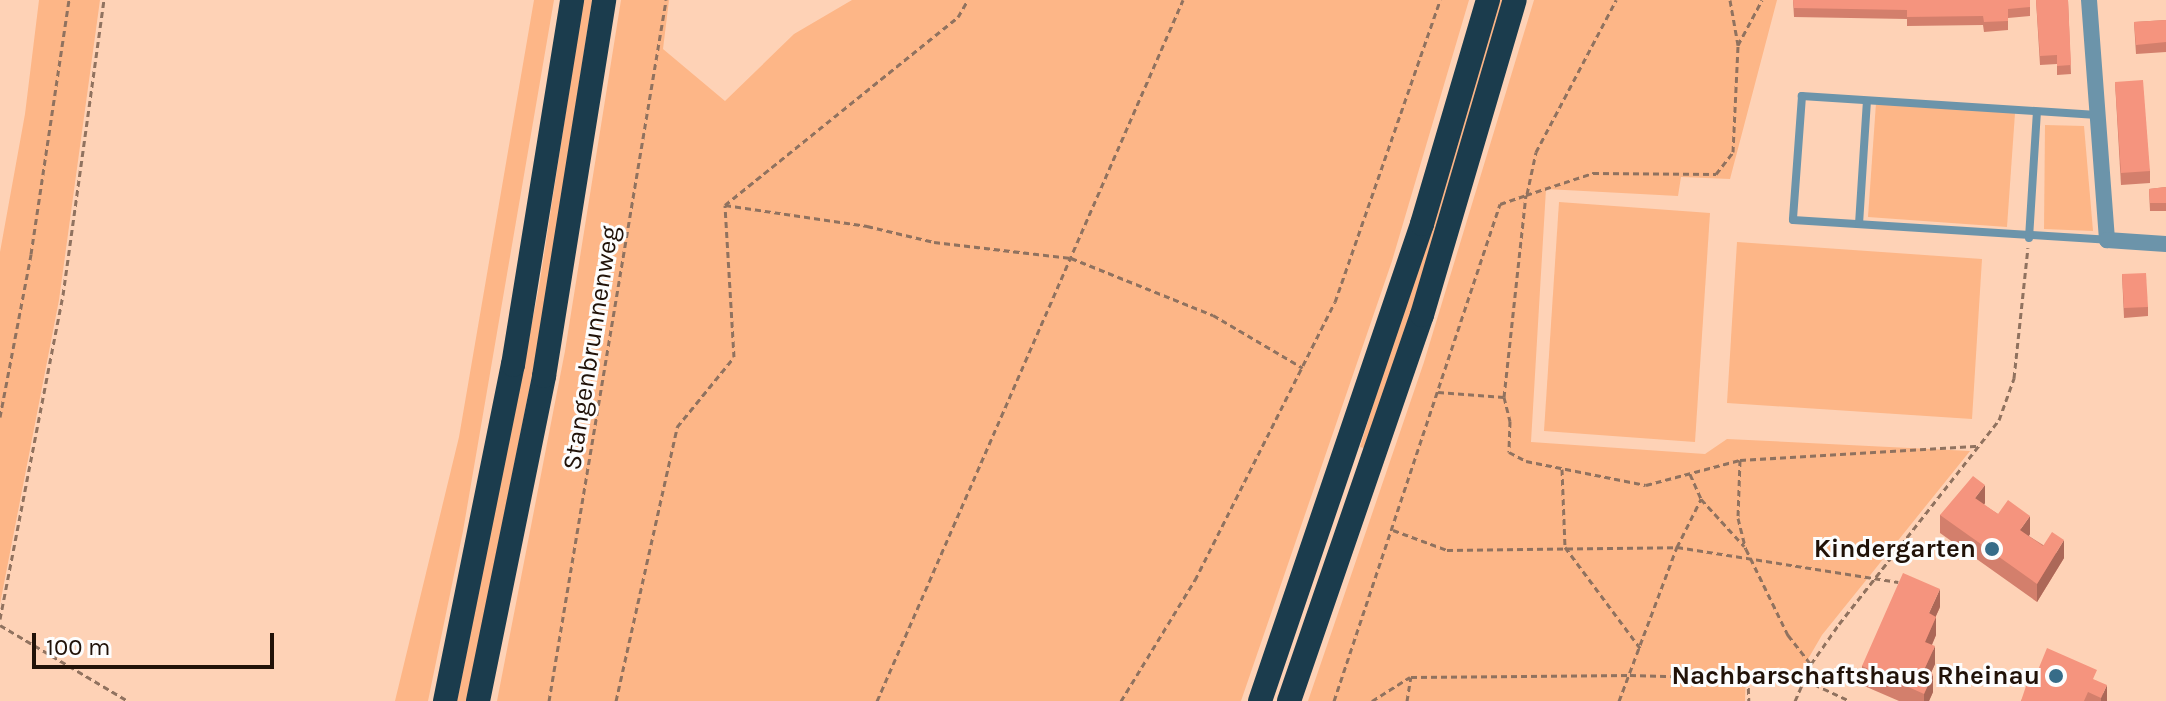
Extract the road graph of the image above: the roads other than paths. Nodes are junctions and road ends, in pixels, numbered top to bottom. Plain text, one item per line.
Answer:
1 (572, 0) edge
2 (604, 0) edge
3 (1488, 0) edge
4 (1515, 0) edge
5 (2089, 0) edge
6 (1867, 101) junction
7 (2037, 112) junction
8 (2097, 115) junction
9 (1859, 224) junction
10 (2029, 238) junction
11 (2107, 240) junction
12 (2166, 244) edge
13 (445, 701) edge
14 (478, 701) edge
15 (1260, 701) edge
16 (1289, 701) edge

1 - 13 highway
2 - 14 highway
3 - 15 highway
4 - 16 highway
5 - 8 street
6 - 7 lane
6 - 9 lane
6 - 9 lane
7 - 8 lane
7 - 10 lane
8 - 11 street
9 - 10 lane
10 - 11 lane
11 - 12 street

